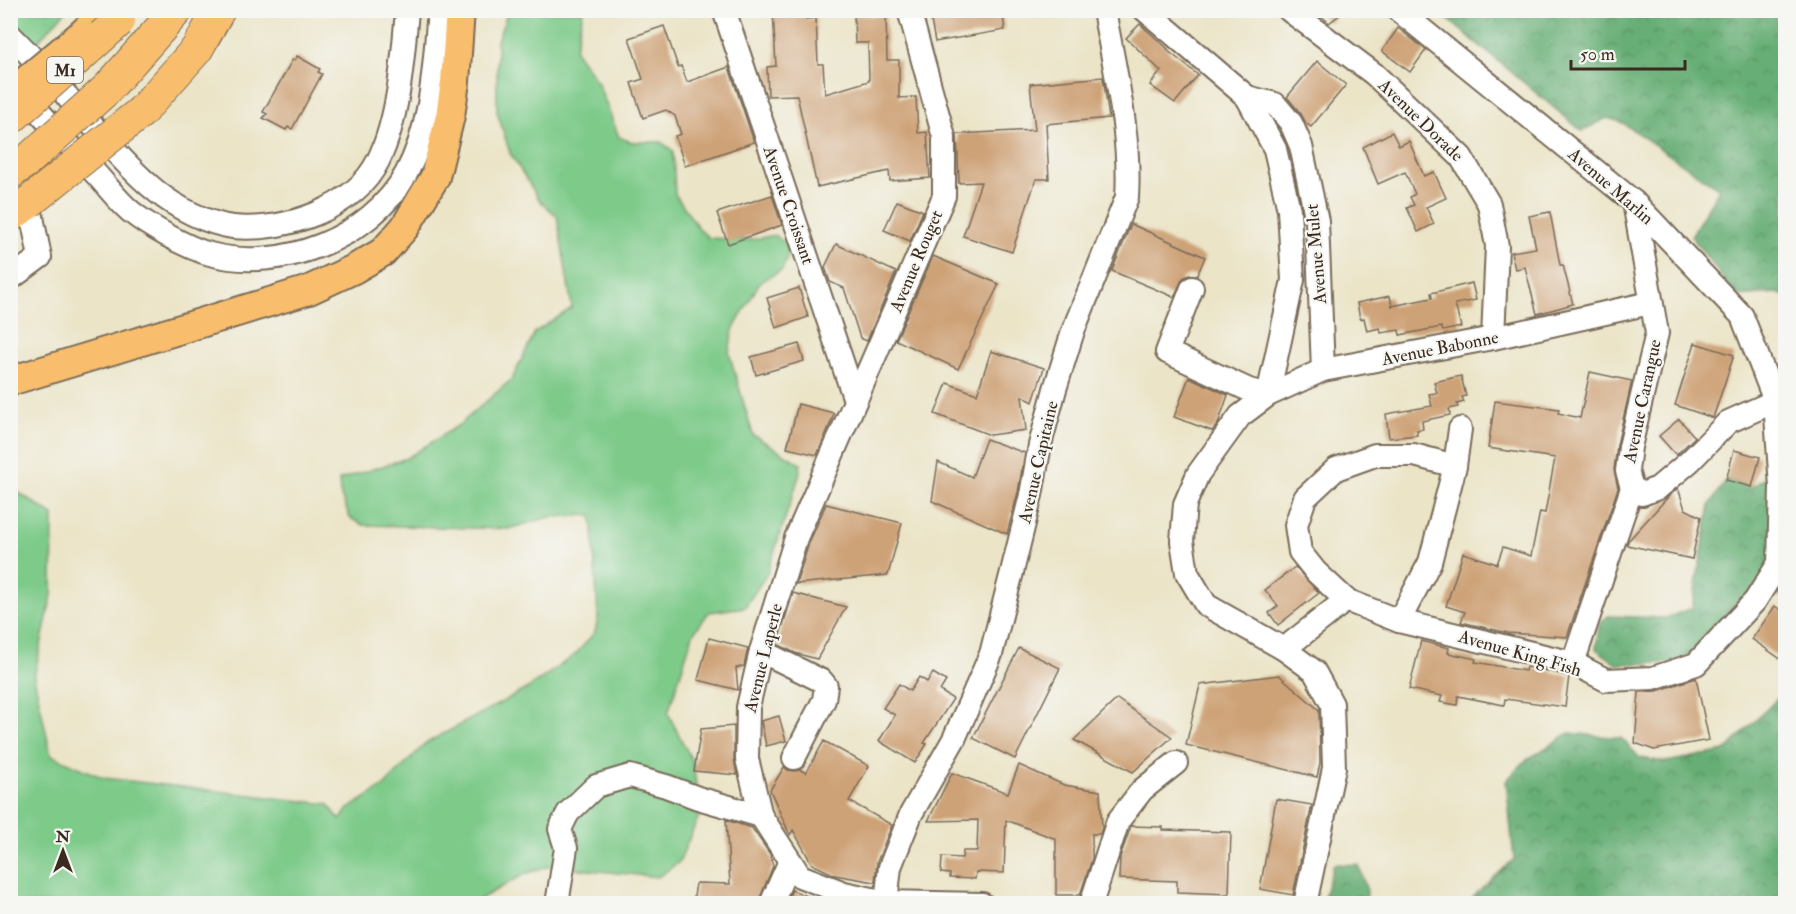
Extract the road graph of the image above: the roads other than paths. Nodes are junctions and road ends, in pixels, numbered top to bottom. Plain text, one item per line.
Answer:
1 (177, 10) edge
2 (219, 10) edge
3 (407, 10) edge
4 (439, 10) edge
5 (460, 10) edge
6 (724, 10) edge
7 (909, 10) edge
8 (1104, 10) edge
9 (1145, 10) edge
10 (1289, 10) edge
11 (1398, 10) edge
12 (106, 17) edge
13 (10, 35) edge
14 (10, 81) edge
15 (10, 94) edge
16 (1247, 97) junction
17 (10, 119) edge
18 (19, 166) edge
19 (1634, 202) junction
20 (20, 209) edge
21 (10, 279) edge
22 (1192, 288) dead end
23 (1650, 303) junction
24 (1493, 338) junction
25 (1323, 370) junction
26 (10, 381) edge
27 (1269, 395) junction
28 (855, 400) junction
29 (1780, 400) edge
30 (1460, 429) dead end
31 (1455, 466) junction
32 (1632, 488) junction
33 (1346, 600) junction
34 (1399, 621) junction
35 (1284, 649) junction
36 (761, 651) junction
37 (1573, 663) junction
38 (794, 758) dead end
39 (1176, 763) dead end
40 (760, 816) junction
41 (790, 861) junction
42 (886, 902) edge
43 (557, 903) edge
44 (771, 903) edge
45 (982, 903) edge
46 (1091, 903) edge
47 (1305, 903) edge

1 - 18 highway, M1, bridge
2 - 20 highway, bridge
3 - 13 street
4 - 14 street
5 - 26 main road
6 - 28 street, Avenue Croissant
7 - 28 street, Avenue Rouget
8 - 42 street, Avenue Capitaine
9 - 16 street
10 - 24 street, Avenue Dorade
11 - 19 street, Avenue Marlin
12 - 15 main road, bridge
12 - 17 highway, M1, bridge
16 - 25 street, Avenue Mulet
16 - 27 street
19 - 23 street, Avenue Carangue
19 - 29 street, Avenue Marlin
20 - 21 street
22 - 27 street
23 - 24 street, Avenue Babonne
23 - 32 street, Avenue Carangue
24 - 25 street, Avenue Babonne
25 - 27 street, Avenue Babonne
27 - 35 street, Avenue Babonne
28 - 36 street, Avenue Laperle
29 - 32 street
29 - 37 street, Avenue King Fish
30 - 31 street
31 - 33 street
31 - 34 street
32 - 37 street, Avenue Carangue
33 - 34 street, Avenue King Fish
33 - 35 street
34 - 37 street, Avenue King Fish
35 - 47 street, Avenue Babonne
36 - 38 street
36 - 40 street, Avenue Laperle
39 - 46 street
40 - 41 street, Avenue Laperle
40 - 43 street
41 - 42 street, Avenue Laperle
41 - 44 street
42 - 45 street, Avenue Laperle

